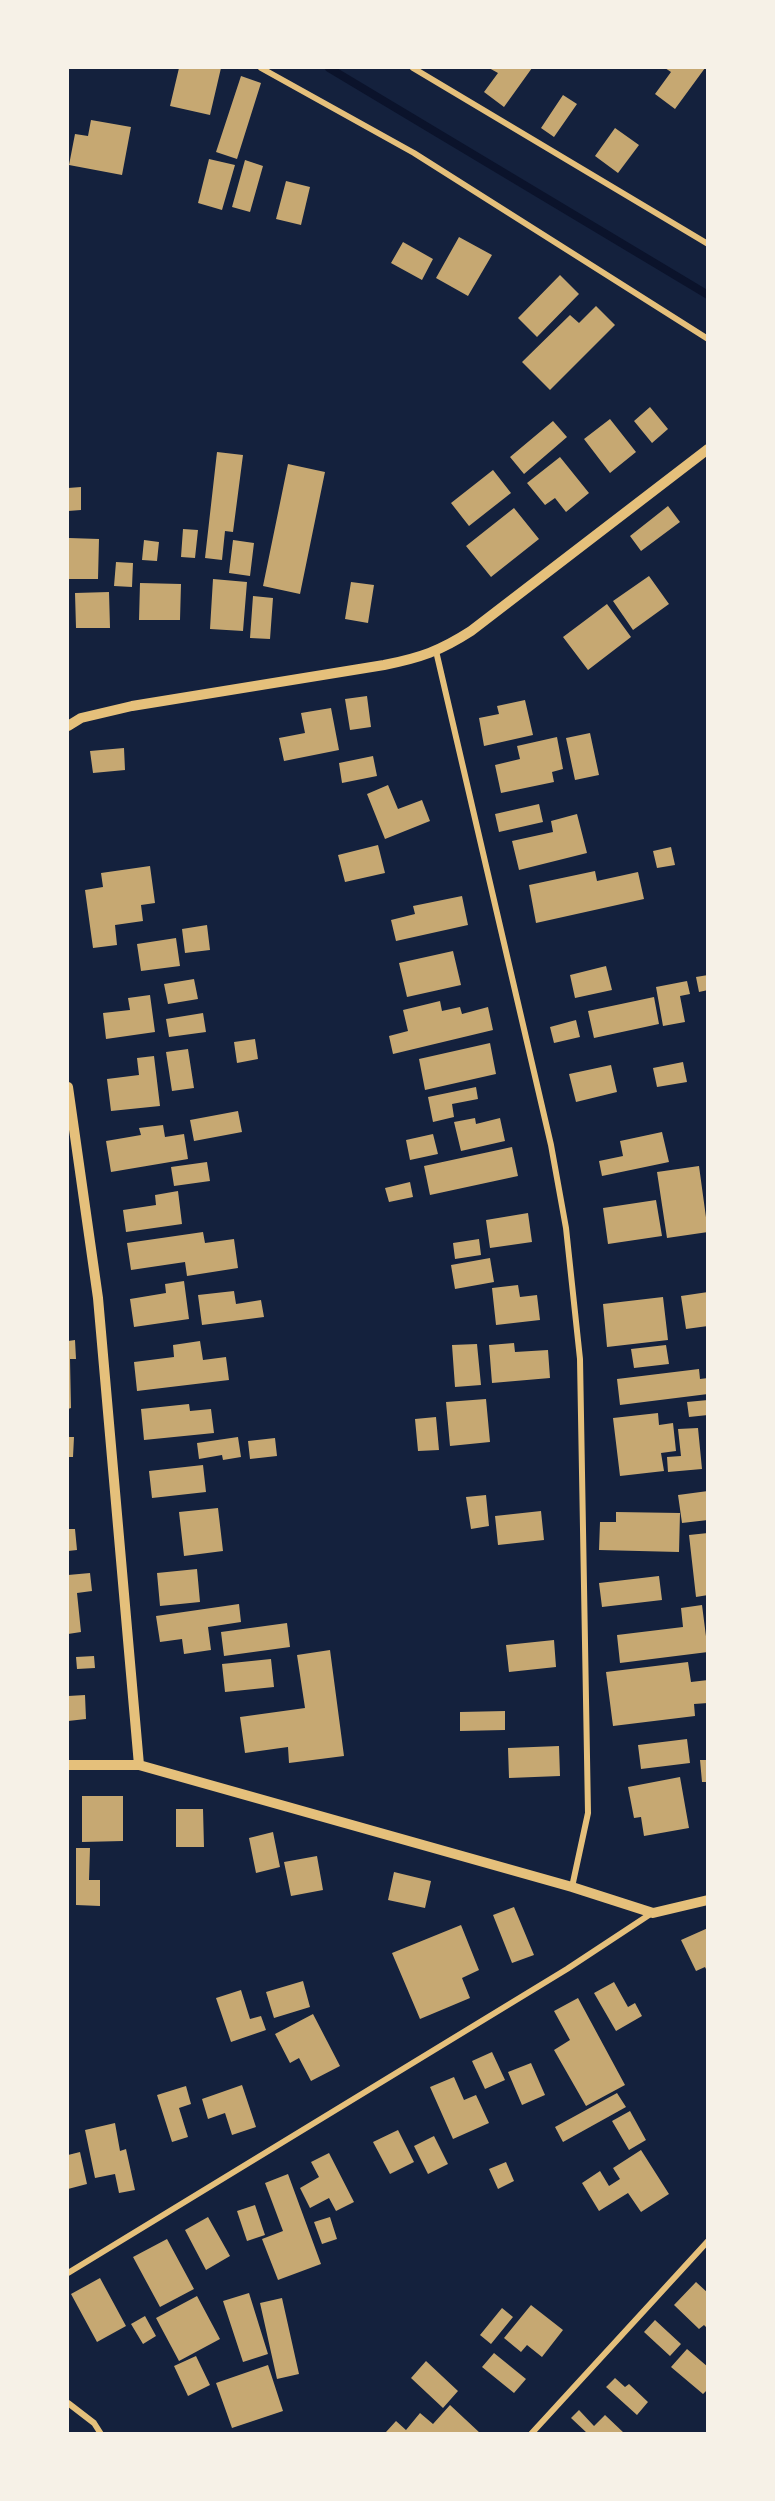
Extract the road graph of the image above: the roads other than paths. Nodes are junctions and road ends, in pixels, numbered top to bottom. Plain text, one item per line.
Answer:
1 (261, 68) edge
2 (413, 68) edge
3 (708, 244) edge
4 (708, 339) edge
5 (708, 449) edge
6 (436, 651) junction
7 (71, 724) edge
8 (68, 1087) edge
9 (68, 1765) edge
10 (139, 1766) junction
11 (572, 1887) junction
12 (708, 1900) edge
13 (653, 1913) junction
14 (708, 2241) edge
15 (68, 2273) edge
16 (68, 2403) edge
17 (101, 2433) edge
18 (531, 2433) edge

1 - 4 street
2 - 3 street
5 - 6 street
6 - 7 street
6 - 11 street
8 - 10 street
9 - 10 street
10 - 11 street
11 - 13 street
12 - 13 street
13 - 15 street
14 - 18 street
16 - 17 street

